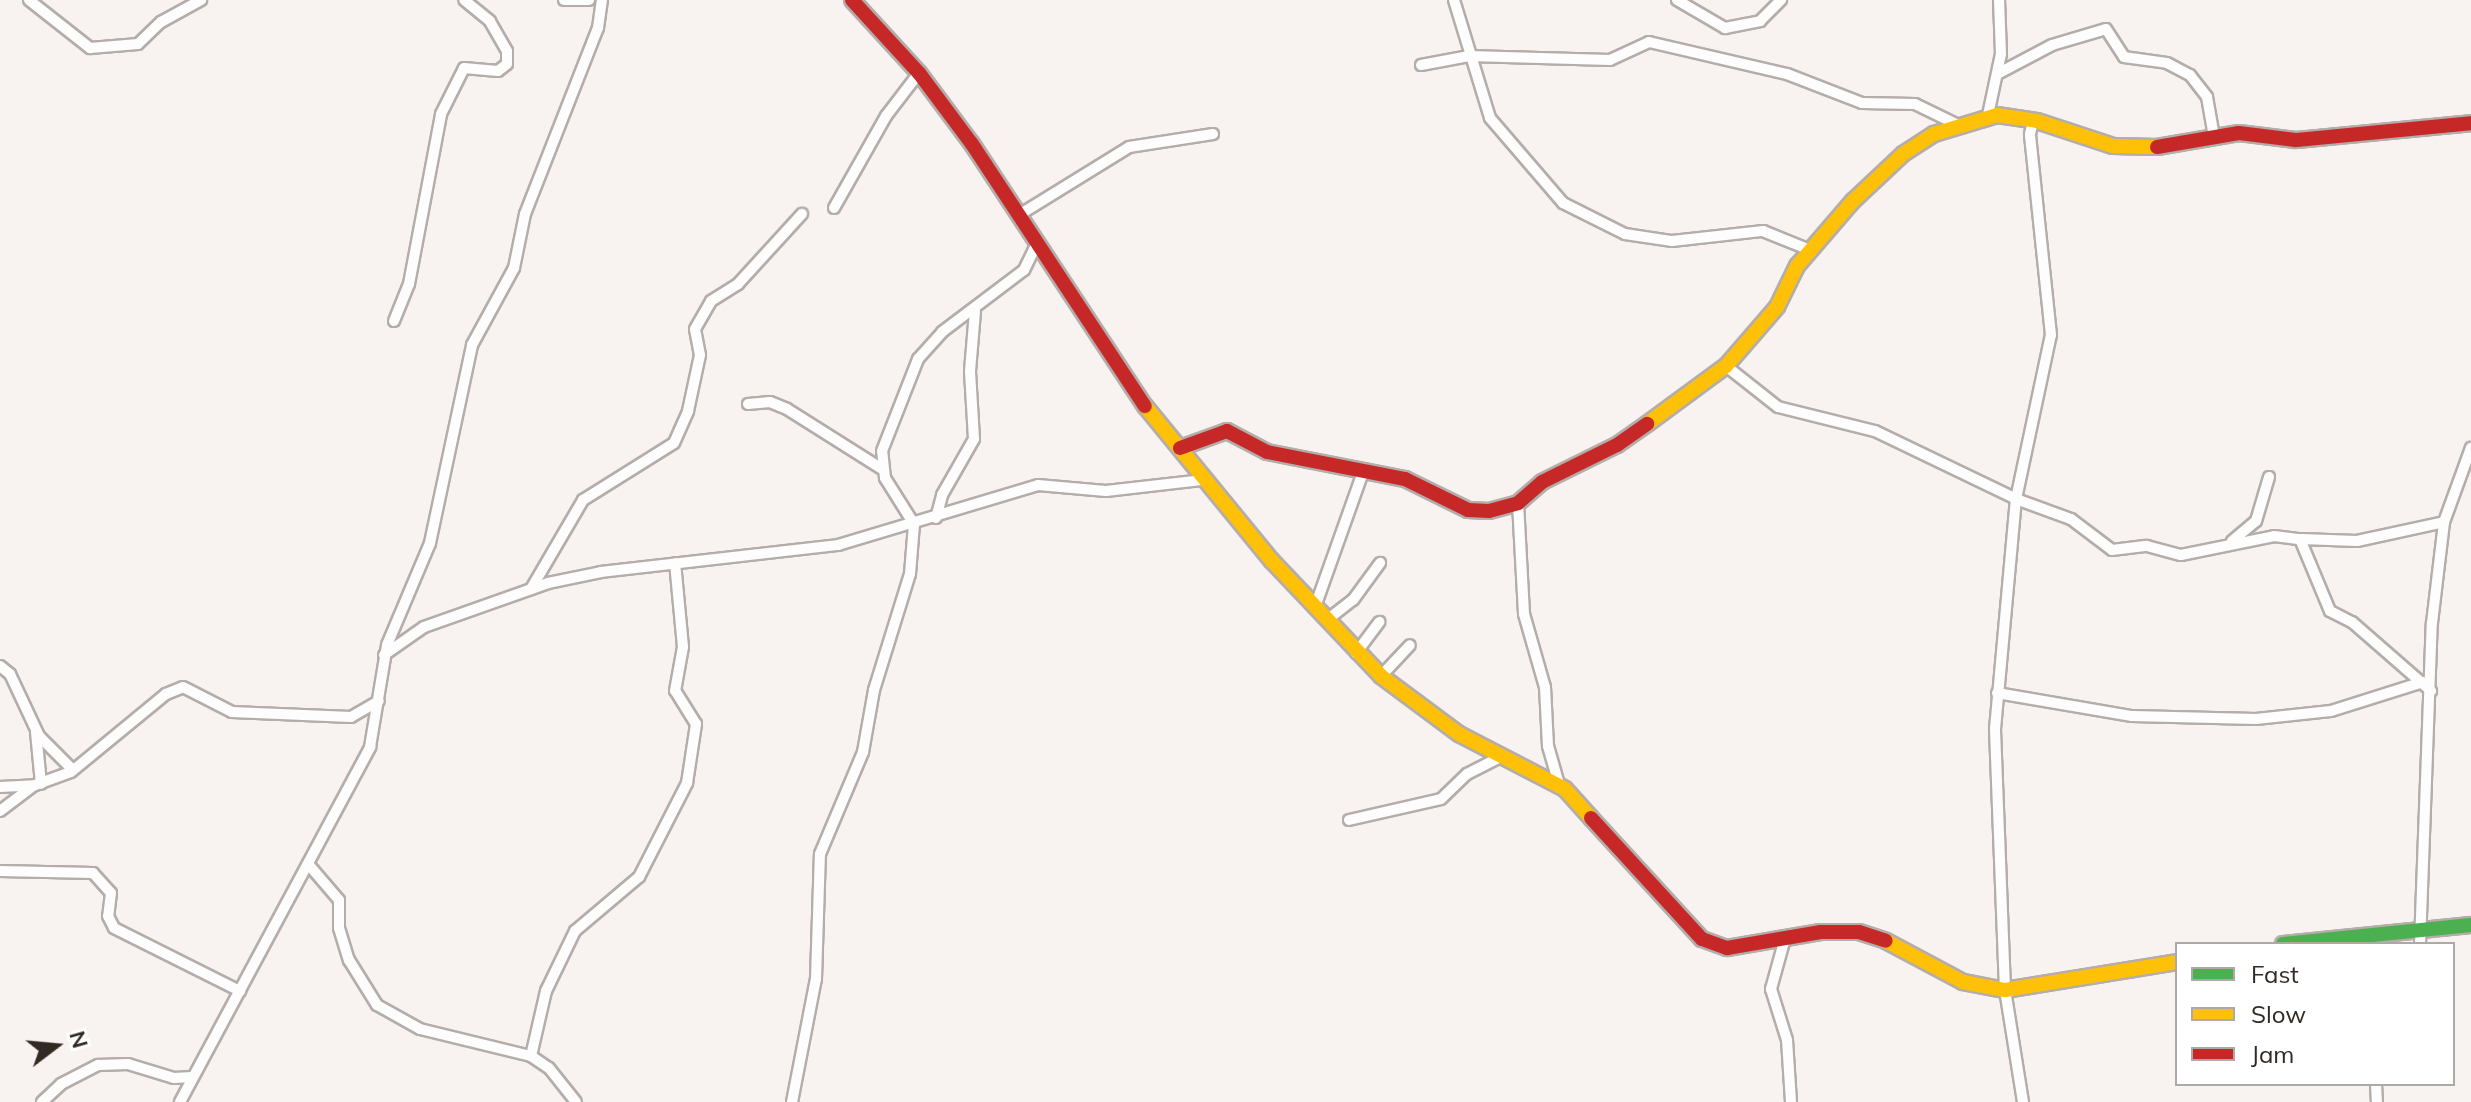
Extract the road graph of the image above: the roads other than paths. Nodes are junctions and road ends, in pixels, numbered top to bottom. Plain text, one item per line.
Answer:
1 (29, 0) edge
2 (201, 0) edge
3 (464, 0) edge
4 (564, 0) edge
5 (589, 0) edge
6 (602, 0) edge
7 (852, 0) edge
8 (1454, 0) edge
9 (1677, 0) edge
10 (1781, 0) edge
11 (1999, 0) edge
12 (1469, 56) junction
13 (1421, 65) dead end
14 (919, 73) junction
15 (1999, 73) junction
16 (1988, 115) junction
17 (2033, 121) junction
18 (2471, 123) edge
19 (1958, 125) junction
20 (1213, 134) dead end
21 (2214, 135) junction
22 (834, 208) dead end
23 (802, 214) dead end
24 (1019, 215) junction
25 (1037, 243) junction
26 (1810, 250) junction
27 (975, 311) junction
28 (394, 321) dead end
29 (1726, 366) junction
30 (748, 404) dead end
31 (1180, 448) junction
32 (2471, 448) edge
33 (882, 469) junction
34 (1363, 472) junction
35 (2269, 477) dead end
36 (1203, 480) junction
37 (2016, 499) junction
38 (1518, 503) junction
39 (936, 518) junction
40 (2444, 522) junction
41 (914, 524) junction
42 (2300, 539) junction
43 (2231, 543) junction
44 (675, 563) junction
45 (1380, 563) dead end
46 (531, 589) junction
47 (1315, 607) junction
48 (1327, 620) junction
49 (1379, 622) dead end
50 (1410, 645) dead end
51 (1356, 653) junction
52 (384, 655) junction
53 (0, 666) edge
54 (1381, 676) junction
55 (2423, 682) junction
56 (2431, 691) junction
57 (1997, 693) junction
58 (379, 701) junction
59 (36, 730) junction
60 (1501, 757) junction
61 (73, 770) junction
62 (38, 784) junction
63 (1559, 784) junction
64 (0, 787) edge
65 (0, 811) edge
66 (1349, 820) dead end
67 (309, 865) junction
68 (0, 871) edge
69 (2471, 925) edge
70 (2422, 938) edge
71 (1784, 942) junction
72 (2329, 942) edge
73 (2175, 962) edge
74 (2005, 990) junction
75 (240, 991) junction
76 (531, 1056) junction
77 (192, 1077) junction
78 (42, 1102) edge
79 (180, 1102) edge
80 (576, 1102) edge
81 (792, 1102) edge
82 (1791, 1102) edge
83 (2023, 1102) edge

1 - 2 street
3 - 28 street
4 - 5 street
6 - 52 street
7 - 14 main road
8 - 12 street
9 - 10 street
11 - 15 street
12 - 13 street
12 - 19 street
12 - 26 street
14 - 22 street
14 - 24 main road
15 - 16 street
15 - 21 street
16 - 17 main road
16 - 19 main road
17 - 21 main road
17 - 37 street
18 - 21 main road
19 - 26 main road
20 - 24 street
23 - 46 street
24 - 25 main road
25 - 27 street
25 - 31 main road
26 - 29 main road
27 - 33 street
27 - 39 street
29 - 37 street
29 - 38 main road
30 - 33 street
31 - 34 main road
31 - 36 main road
32 - 40 street
33 - 41 street
34 - 38 main road
34 - 47 street
35 - 43 street
36 - 39 street
36 - 47 main road
37 - 43 street
37 - 57 street
38 - 63 street
39 - 41 street
40 - 42 street
40 - 56 street
41 - 44 street
41 - 81 street
42 - 43 street
42 - 55 street
44 - 46 street
44 - 76 street
45 - 48 street
46 - 52 street
47 - 48 main road
48 - 51 main road
49 - 51 street
50 - 54 street
51 - 54 main road
52 - 58 street
53 - 59 street
54 - 60 main road
55 - 56 street
55 - 57 street
56 - 70 street
57 - 74 street
58 - 61 street
58 - 67 street
59 - 61 street
59 - 62 street
60 - 63 main road
60 - 66 street
61 - 62 street
62 - 64 street
62 - 65 street
63 - 71 main road
67 - 75 street
67 - 76 street
68 - 75 street
69 - 70 main road
70 - 72 main road
71 - 74 main road
71 - 82 street
73 - 74 main road
74 - 83 street
75 - 77 street
76 - 80 street
77 - 78 street
77 - 79 street

